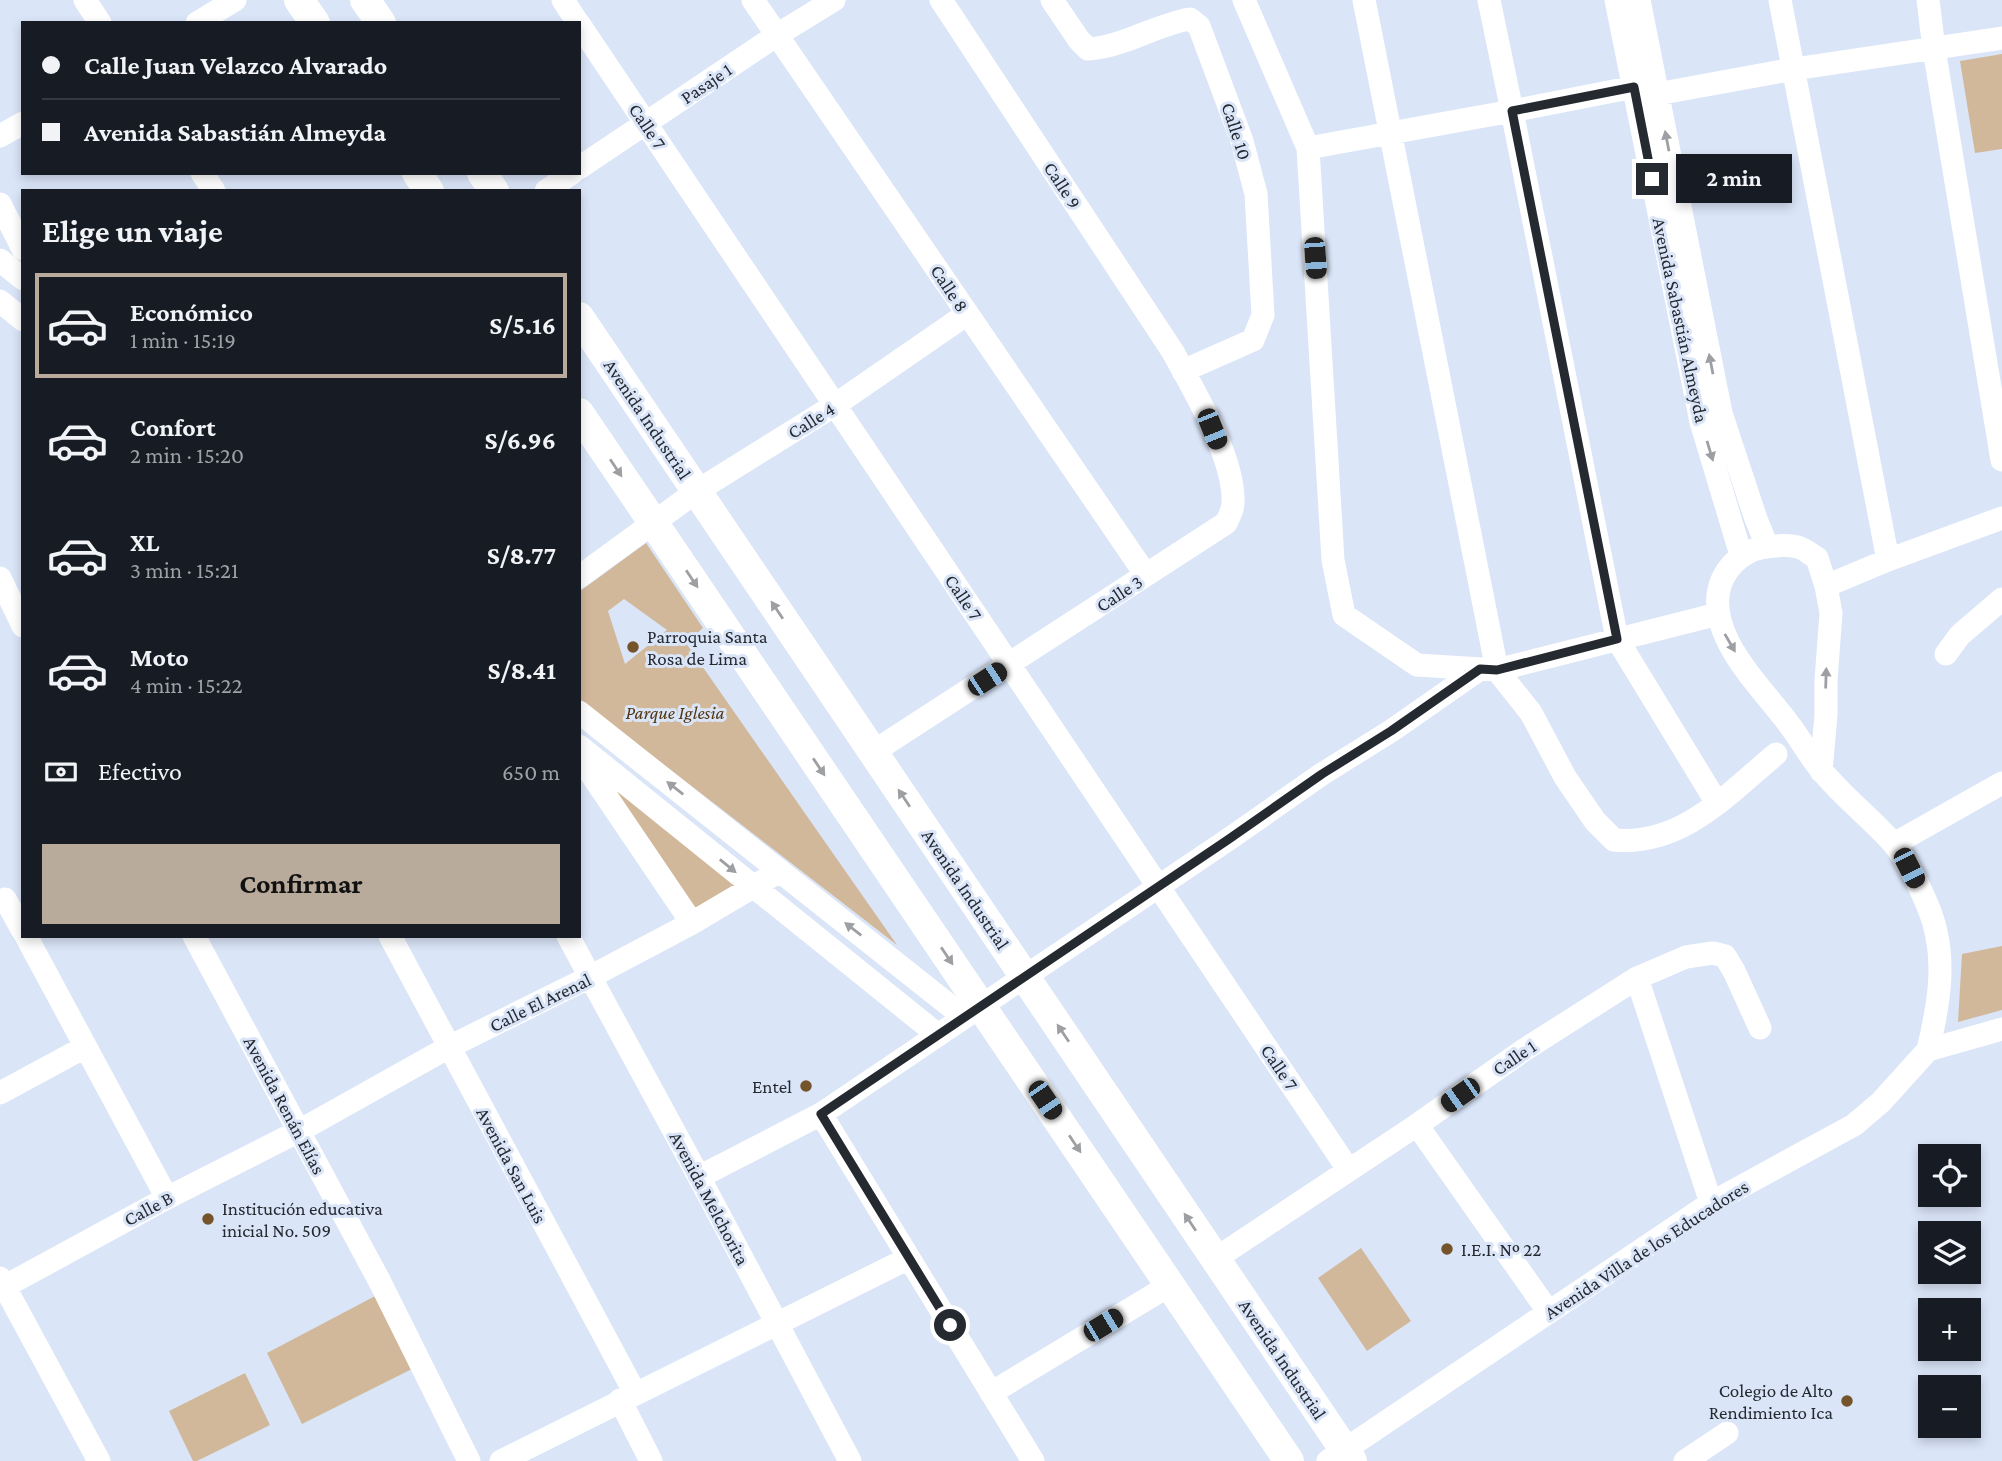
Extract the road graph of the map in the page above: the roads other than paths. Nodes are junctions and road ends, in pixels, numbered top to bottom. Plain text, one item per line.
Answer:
1 (85, 0) edge
2 (235, 0) edge
3 (299, 0) edge
4 (365, 0) edge
5 (563, 0) edge
6 (753, 0) edge
7 (834, 0) edge
8 (941, 0) edge
9 (1052, 0) edge
10 (1244, 0) edge
11 (1364, 0) edge
12 (1489, 0) edge
13 (1616, 0) edge
14 (1639, 0) edge
15 (1780, 0) edge
16 (1928, 0) edge
17 (99, 21) edge
18 (200, 21) edge
19 (314, 21) edge
20 (380, 21) edge
21 (578, 21) edge
22 (581, 26) edge
23 (777, 35) junction
24 (2002, 38) edge
25 (1934, 49) junction
26 (1794, 69) junction
27 (1643, 93) junction
28 (1512, 111) junction
29 (21, 124) edge
30 (646, 124) junction
31 (1390, 133) junction
32 (0, 136) edge
33 (1308, 148) junction
34 (581, 168) edge
35 (569, 175) edge
36 (549, 189) edge
37 (0, 204) edge
38 (21, 245) edge
39 (0, 260) edge
40 (21, 277) edge
41 (0, 301) edge
42 (967, 314) junction
43 (21, 318) edge
44 (581, 320) edge
45 (1183, 371) junction
46 (835, 405) junction
47 (581, 416) edge
48 (2002, 460) edge
49 (697, 491) junction
50 (2002, 518) edge
51 (653, 523) junction
52 (1767, 546) junction
53 (1741, 555) junction
54 (1888, 560) junction
55 (1146, 575) junction
56 (581, 576) edge
57 (0, 578) edge
58 (1826, 586) junction
59 (2002, 599) edge
60 (1718, 614) junction
61 (21, 622) edge
62 (1617, 639) junction
63 (1946, 654) dead end
64 (1009, 665) junction
65 (1489, 669) junction
66 (581, 714) edge
67 (1826, 715) junction
68 (1788, 723) junction
69 (581, 748) edge
70 (873, 752) junction
71 (1776, 754) dead end
72 (581, 759) edge
73 (1821, 771) junction
74 (2002, 783) edge
75 (1717, 803) junction
76 (1894, 844) junction
77 (780, 871) junction
78 (753, 887) junction
79 (1158, 887) junction
80 (9, 897) edge
81 (692, 923) junction
82 (21, 925) edge
83 (27, 938) edge
84 (195, 938) edge
85 (391, 938) edge
86 (569, 938) edge
87 (590, 977) junction
88 (1025, 977) junction
89 (1637, 978) junction
90 (973, 1012) junction
91 (1760, 1028) dead end
92 (2002, 1029) edge
93 (938, 1035) junction
94 (85, 1046) junction
95 (449, 1047) junction
96 (1928, 1050) junction
97 (0, 1093) edge
98 (821, 1114) junction
99 (1417, 1125) junction
100 (299, 1131) junction
101 (1348, 1169) junction
102 (699, 1177) junction
103 (167, 1198) junction
104 (1711, 1203) junction
105 (909, 1258) junction
106 (1215, 1259) junction
107 (2, 1284) edge
108 (1170, 1285) junction
109 (1548, 1311) junction
110 (777, 1323) junction
111 (992, 1393) junction
112 (628, 1396) junction
113 (1727, 1433) dead end
114 (1341, 1457) edge
115 (99, 1461) edge
116 (469, 1461) edge
117 (501, 1461) edge
118 (651, 1461) edge
119 (850, 1461) edge
120 (1033, 1461) edge
121 (1289, 1461) edge
122 (1685, 1461) edge

1 - 17 street
2 - 18 street
3 - 19 street
4 - 20 street
5 - 21 street, Calle 7
6 - 23 street, Calle 8
7 - 23 street, Pasaje 1
8 - 45 street, Calle 9
9 - 45 street, Calle 10
10 - 33 street
11 - 31 street
12 - 28 street
13 - 27 street, Avenida Sabastián Almeyda
14 - 27 street, Avenida Sabastián Almeyda
15 - 26 street
16 - 25 street
22 - 30 street, Calle 7
23 - 30 street, Pasaje 1
23 - 42 street, Calle 8
24 - 25 street
25 - 26 street
25 - 48 street
26 - 27 street
26 - 54 street
27 - 28 street
52 -> 27 street, Avenida Sabastián Almeyda
27 -> 53 street, Avenida Sabastián Almeyda
28 - 31 street
28 - 62 street
29 - 32 street
30 - 34 street, Pasaje 1
30 - 46 street, Calle 7
31 - 33 street
31 - 65 street
33 - 65 street
35 - 36 street
37 - 38 street
39 - 40 street
41 - 43 street
42 - 46 street, Calle 4
42 - 55 street, Calle 8
44 - 49 street, Avenida Industrial
45 - 55 street, Calle 3
46 - 49 street, Calle 4
46 - 64 street, Calle 7
47 -> 51 street
49 - 51 street, Calle 4
70 -> 49 street, Avenida Industrial
50 - 54 street
51 - 56 street, Calle 4
51 -> 90 street
52 - 53 street
52 - 58 street
53 - 60 street
54 - 58 street
55 - 64 street, Calle 3
57 - 61 street
67 -> 58 street
59 - 63 street
60 - 62 street
60 -> 68 street
62 - 65 street
62 - 75 street
64 - 70 street, Calle 3
64 - 79 street, Calle 7
65 - 75 street
65 - 79 street
77 -> 66 street
67 - 68 street
67 - 73 street
68 - 73 street
69 -> 78 street
88 -> 70 street, Avenida Industrial
71 - 75 street
72 - 81 street
73 - 76 street
74 - 76 street
76 - 96 street
77 - 78 street, Calle El Arenal
90 -> 77 street
78 - 81 street, Calle El Arenal
78 - 93 street
79 - 88 street
79 - 101 street, Calle 7
80 - 82 street
81 - 87 street, Calle El Arenal
83 - 94 street
84 - 100 street, Avenida Renán Elías
85 - 95 street, Avenida San Luis
86 - 87 street, Avenida Melchorita
87 - 95 street, Calle El Arenal
87 - 102 street, Avenida Melchorita
88 - 90 street
106 -> 88 street, Avenida Industrial
89 - 91 street, Calle 1
89 - 99 street, Calle 1
89 - 104 street
90 - 93 street
90 -> 108 street
92 - 96 street
93 - 98 street
94 - 97 street
94 - 103 street
95 - 100 street, Calle El Arenal
95 - 112 street, Avenida San Luis
96 - 104 street, Avenida Villa de los Educadores
98 - 102 street
98 - 105 street
99 - 101 street, Calle 1
99 - 109 street
100 - 103 street, Calle B
100 - 116 street, Avenida Renán Elías
101 - 106 street, Calle 1
102 - 110 street, Avenida Melchorita
103 - 107 street, Calle B
104 - 109 street, Avenida Villa de los Educadores
105 - 110 street
105 - 111 street
106 - 114 street, Avenida Industrial
107 - 115 street
108 - 111 street
108 - 121 street
109 - 114 street, Avenida Villa de los Educadores
110 - 112 street
110 - 119 street, Avenida Melchorita
111 - 120 street
112 - 117 street
112 - 118 street, Avenida San Luis
113 - 122 street

